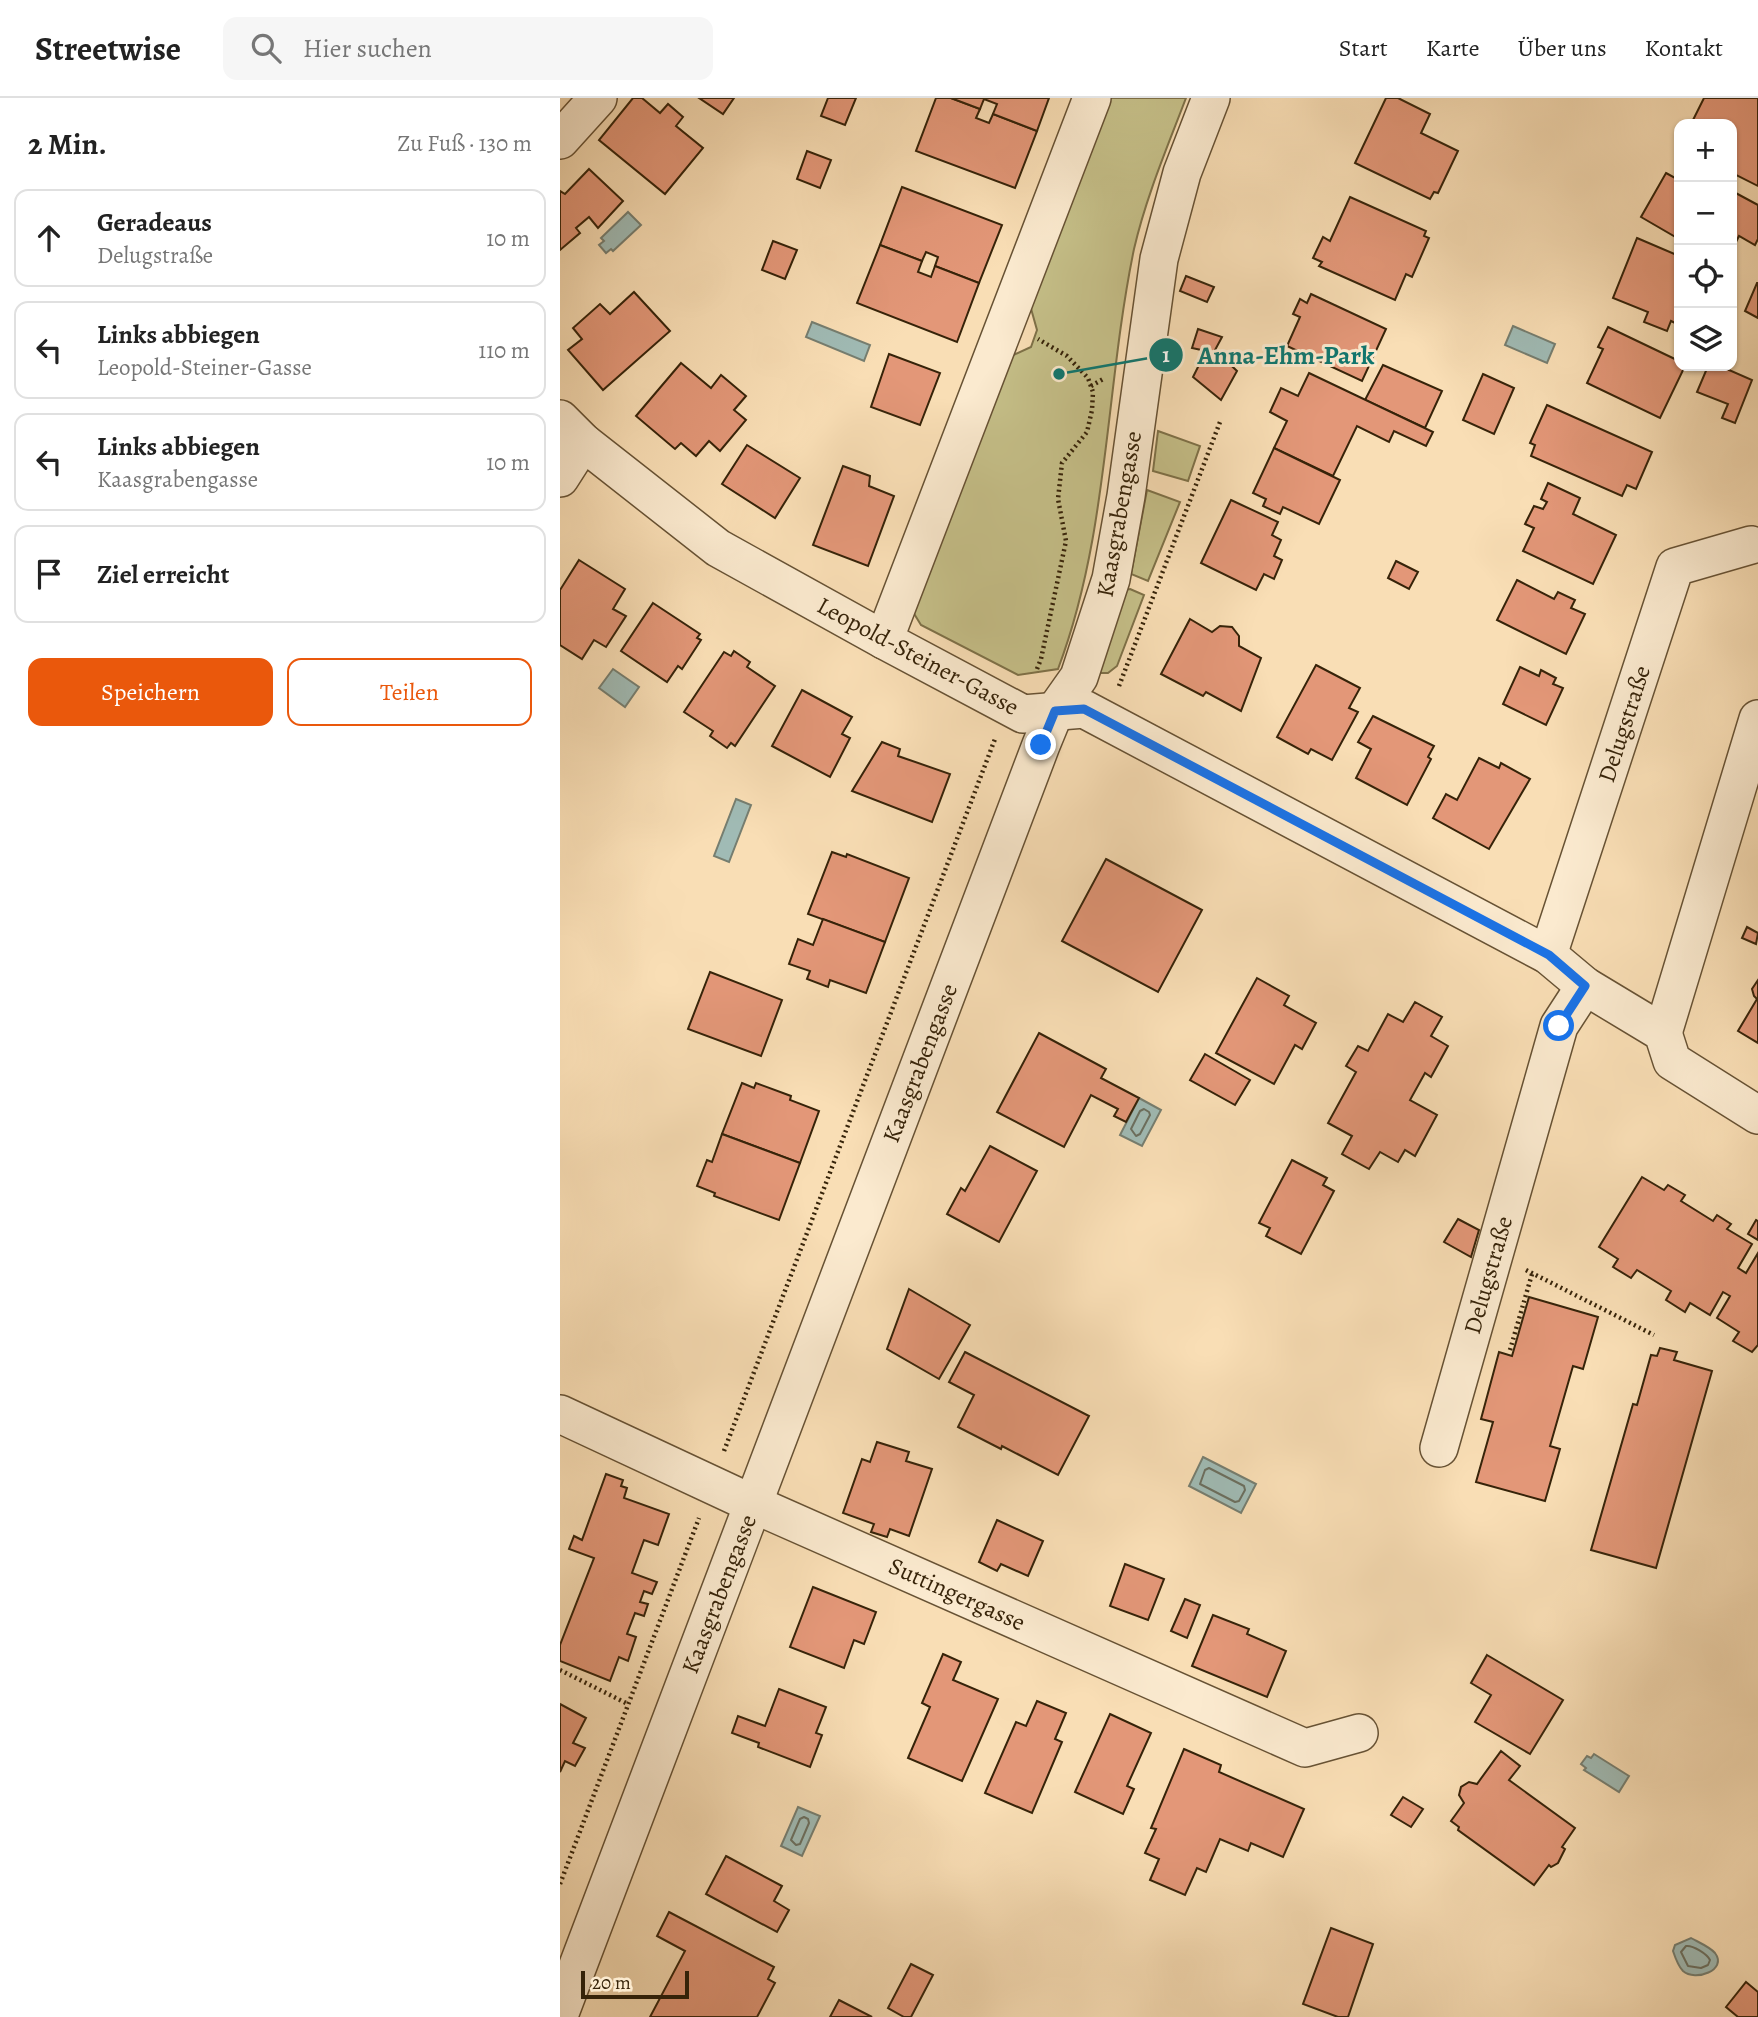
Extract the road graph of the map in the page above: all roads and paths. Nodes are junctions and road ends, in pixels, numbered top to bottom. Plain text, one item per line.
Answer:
1 (598, 98) edge
2 (1092, 98) edge
3 (1211, 98) edge
4 (560, 140) edge
5 (1006, 323) junction
6 (1220, 422) dead end
7 (571, 430) edge
8 (560, 478) edge
9 (1756, 545) edge
10 (884, 640) junction
11 (1008, 706) junction
12 (1055, 711) junction
13 (1758, 719) edge
14 (1106, 721) junction
15 (1549, 955) junction
16 (1585, 986) junction
17 (1663, 1033) junction
18 (1758, 1115) edge
19 (1654, 1335) dead end
20 (1510, 1350) dead end
21 (560, 1414) edge
22 (1439, 1448) dead end
23 (711, 1485) junction
24 (753, 1504) junction
25 (560, 1670) edge
26 (628, 1704) junction
27 (1359, 1733) dead end
28 (560, 1884) edge
29 (560, 2013) edge

1 - 4 street
2 - 5 street
3 - 12 street, Kaasgrabengasse
5 - 10 street
5 - 12 path
6 - 14 path
7 - 8 street
7 - 10 street, Leopold-Steiner-Gasse
9 - 15 street, Delugstraße
10 - 11 street, Leopold-Steiner-Gasse
11 - 12 street, Leopold-Steiner-Gasse
11 - 23 path
12 - 14 street, Leopold-Steiner-Gasse
12 - 24 street, Kaasgrabengasse
13 - 17 street
14 - 15 street, Leopold-Steiner-Gasse
15 - 16 street, Leopold-Steiner-Gasse
16 - 17 street, Leopold-Steiner-Gasse
16 - 22 street, Delugstraße
17 - 18 street
19 - 20 path
21 - 23 street, Suttingergasse
23 - 24 street, Suttingergasse
23 - 26 path
24 - 27 street, Suttingergasse
24 - 29 street, Kaasgrabengasse
25 - 26 path
26 - 28 path

